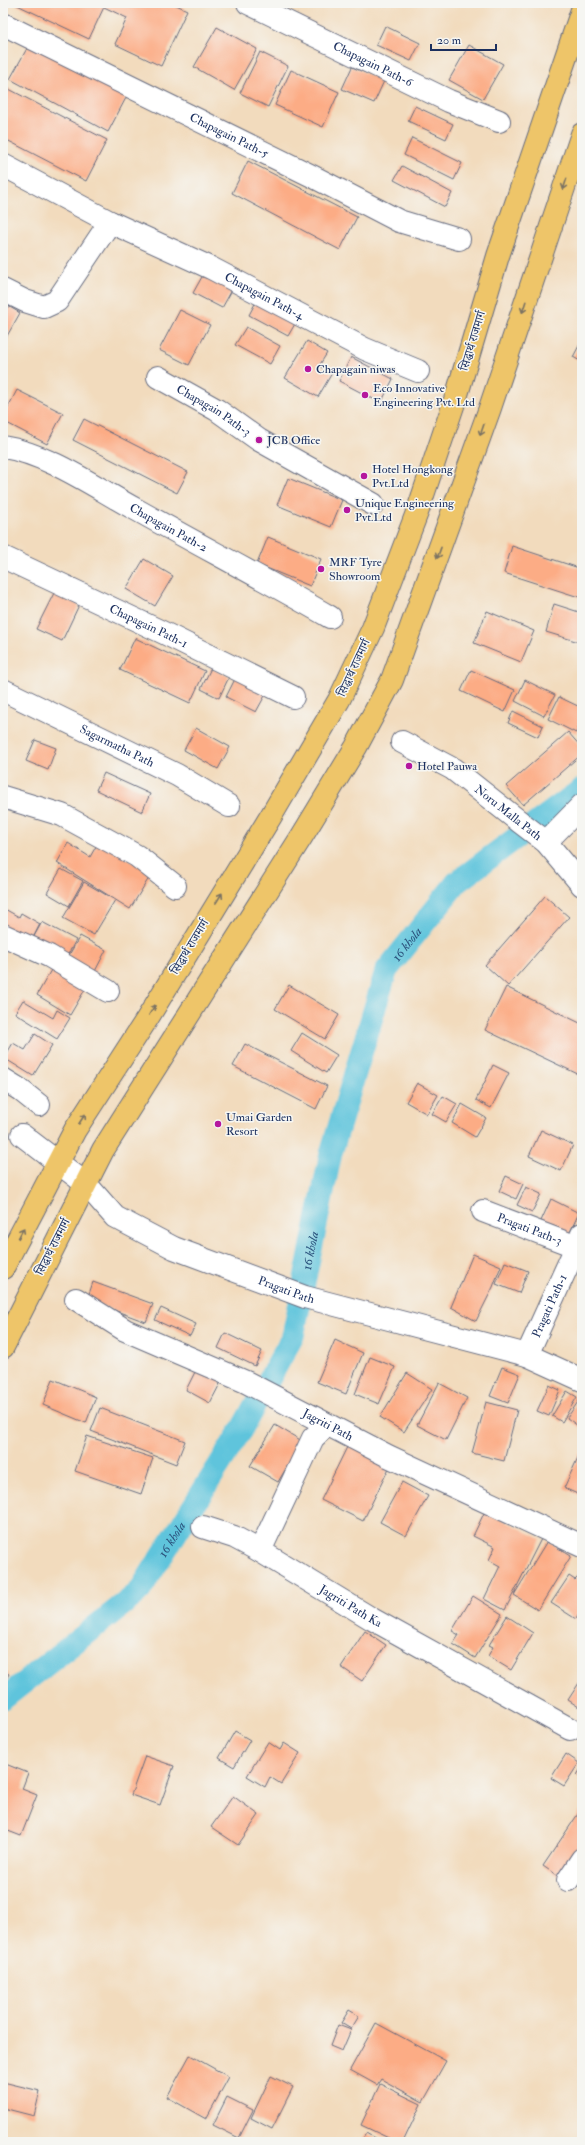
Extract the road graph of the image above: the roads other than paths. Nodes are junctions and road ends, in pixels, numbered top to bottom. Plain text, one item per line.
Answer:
1 (248, 3) edge
2 (582, 10) edge
3 (3, 24) edge
4 (499, 121) dead end
5 (582, 134) edge
6 (3, 165) edge
7 (110, 222) junction
8 (459, 239) dead end
9 (3, 290) edge
10 (418, 372) dead end
11 (158, 377) dead end
12 (3, 447) edge
13 (374, 504) dead end
14 (3, 557) edge
15 (330, 617) dead end
16 (3, 690) edge
17 (293, 697) dead end
18 (402, 742) dead end
19 (3, 797) edge
20 (582, 805) edge
21 (229, 806) dead end
22 (546, 842) junction
23 (582, 885) edge
24 (175, 886) dead end
25 (3, 935) edge
26 (108, 991) dead end
27 (3, 1079) edge
28 (38, 1105) dead end
29 (22, 1135) dead end
30 (57, 1161) junction
31 (86, 1184) junction
32 (483, 1211) dead end
33 (579, 1241) edge
34 (3, 1268) edge
35 (76, 1299) dead end
36 (3, 1347) edge
37 (527, 1355) junction
38 (582, 1380) edge
39 (327, 1424) junction
40 (204, 1527) dead end
41 (582, 1546) edge
42 (260, 1551) junction
43 (570, 1730) dead end
44 (582, 1859) edge
45 (568, 1880) dead end

1 - 4 street, Chapagain Path-6
30 -> 2 highway, सिद्धार्थ राजमार्ग
3 - 8 street, Chapagain Path-5
5 -> 31 highway, सिद्धार्थ राजमार्ग
6 - 7 street, Chapagain Path-4
7 - 9 street
7 - 10 street, Chapagain Path-4
11 - 13 street, Chapagain Path-3
12 - 15 street, Chapagain Path-2
14 - 17 street, Chapagain Path-1
16 - 21 street, Sagarmatha Path
18 - 22 street, Noru Malla Path
19 - 24 street
20 - 22 street
22 - 23 street, Noru Malla Path
25 - 26 street
27 - 28 street
29 - 30 street, Pragati Path
30 - 31 street, Pragati Path
34 -> 30 highway, सिद्धार्थ राजमार्ग
31 - 36 highway, सिद्धार्थ राजमार्ग
31 - 37 street, Pragati Path
32 - 33 street, Pragati Path-3
33 - 37 street, Pragati Path-1
35 - 39 street, Jagriti Path
37 - 38 street, Pragati Path
39 - 41 street, Jagriti Path
39 - 42 street
40 - 42 street, Jagriti Path Ka
42 - 43 street, Jagriti Path Ka
44 - 45 street

